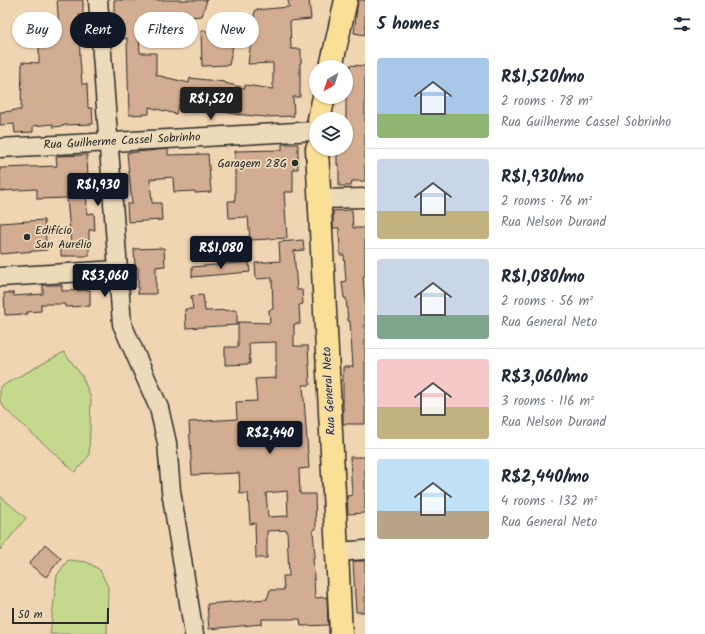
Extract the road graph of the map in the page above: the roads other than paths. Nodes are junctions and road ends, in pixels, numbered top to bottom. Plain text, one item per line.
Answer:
1 (98, 0) edge
2 (346, 0) edge
3 (333, 60) edge
4 (309, 131) edge
5 (108, 142) junction
6 (0, 148) edge
7 (317, 156) edge
8 (365, 198) edge
9 (320, 199) junction
10 (118, 270) junction
11 (0, 277) edge
12 (365, 550) edge
13 (337, 552) junction
14 (194, 634) edge
15 (341, 634) edge

1 - 5 street
2 - 3 main road
4 - 5 street, Rua Guilherme Cassel Sobrinho
5 - 6 street, Rua Guilherme Cassel Sobrinho
5 - 10 street
7 - 9 main road, Rua General Neto
8 - 9 street
9 - 13 main road, Rua General Neto
10 - 11 street
10 - 14 street
12 - 13 street
13 - 15 main road, Rua General Neto

